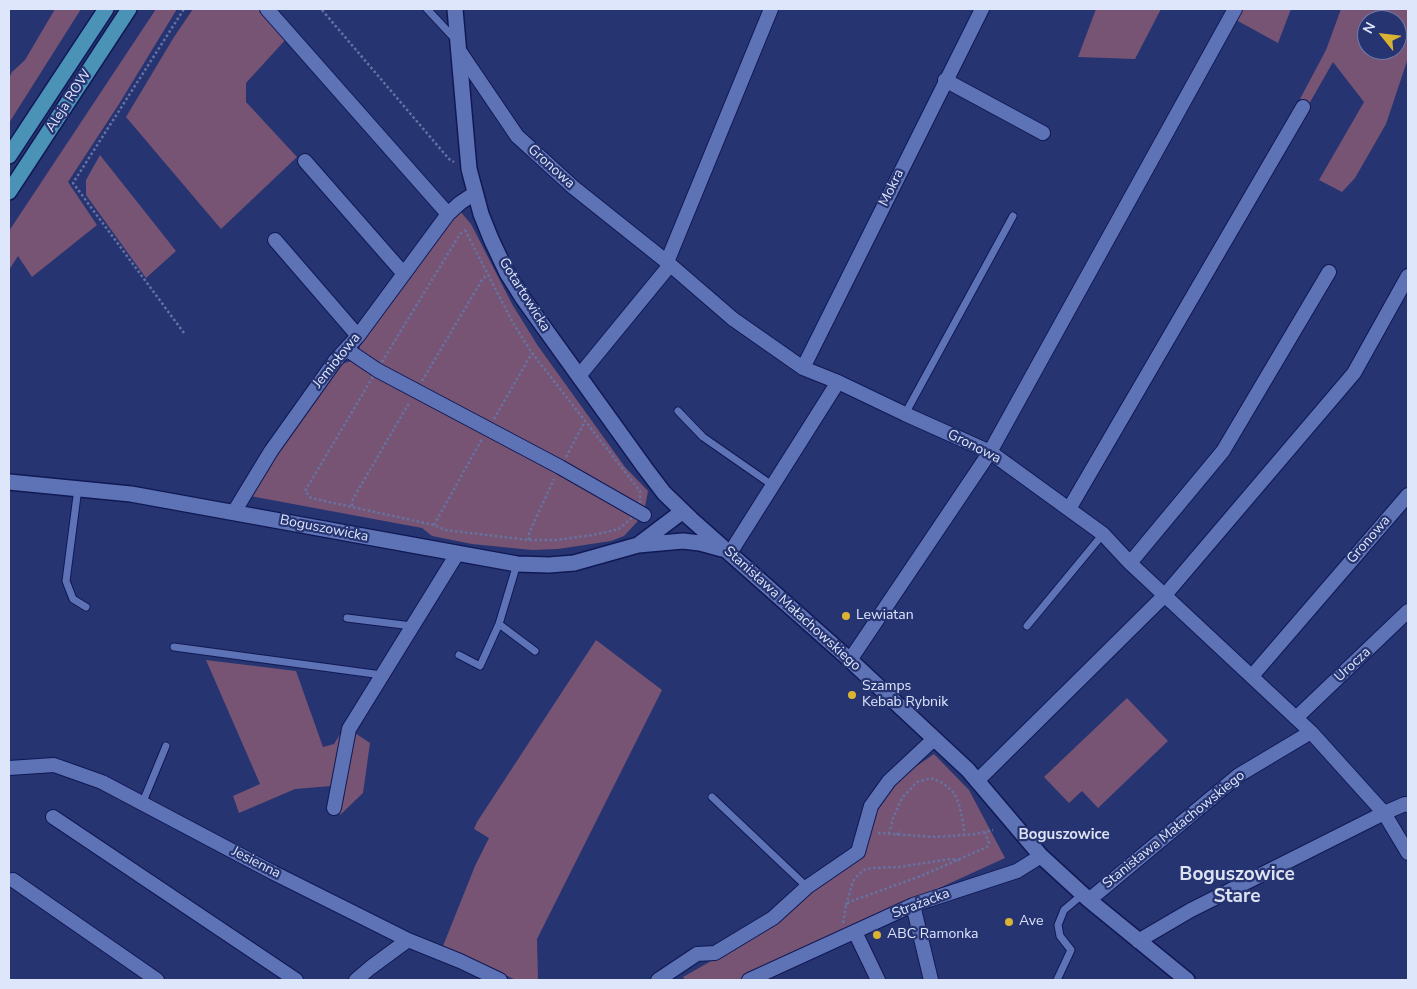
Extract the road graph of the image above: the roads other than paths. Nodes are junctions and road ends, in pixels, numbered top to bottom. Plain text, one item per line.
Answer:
1 (106, 9) edge
2 (129, 9) edge
3 (267, 9) edge
4 (427, 9) edge
5 (455, 9) edge
6 (771, 9) edge
7 (982, 9) edge
8 (1235, 9) edge
9 (458, 45) junction
10 (946, 80) junction
11 (1303, 107) dead end
12 (1043, 133) dead end
13 (9, 156) edge
14 (305, 161) dead end
15 (9, 192) edge
16 (475, 193) junction
17 (448, 214) junction
18 (1013, 216) dead end
19 (275, 240) dead end
20 (669, 264) junction
21 (1329, 272) dead end
22 (404, 274) junction
23 (1408, 276) edge
24 (358, 336) junction
25 (346, 349) junction
26 (802, 368) junction
27 (579, 376) junction
28 (838, 382) junction
29 (678, 411) dead end
30 (905, 414) junction
31 (990, 452) junction
32 (9, 482) edge
33 (772, 485) junction
34 (78, 488) junction
35 (1408, 495) edge
36 (1069, 510) junction
37 (234, 512) junction
38 (644, 515) dead end
39 (687, 515) junction
40 (1103, 534) junction
41 (673, 542) junction
42 (638, 546) junction
43 (728, 552) junction
44 (457, 554) junction
45 (1130, 563) junction
46 (517, 564) junction
47 (1164, 595) junction
48 (86, 607) dead end
49 (1408, 611) edge
50 (347, 618) dead end
51 (499, 624) junction
52 (412, 626) junction
53 (1027, 626) dead end
54 (174, 647) dead end
55 (536, 651) dead end
56 (459, 655) dead end
57 (850, 660) junction
58 (382, 674) junction
59 (1252, 676) junction
60 (1296, 718) junction
61 (1311, 732) junction
62 (934, 739) junction
63 (166, 746) dead end
64 (9, 768) edge
65 (977, 781) junction
66 (1408, 791) edge
67 (712, 796) dead end
68 (142, 804) junction
69 (1408, 805) edge
70 (334, 808) dead end
71 (1384, 813) junction
72 (53, 817) dead end
73 (1408, 853) edge
74 (1041, 856) junction
75 (13, 880) dead end
76 (807, 887) junction
77 (1086, 897) junction
78 (913, 905) junction
79 (850, 934) junction
80 (408, 940) junction
81 (1138, 941) junction
82 (157, 980) edge
83 (296, 980) edge
84 (356, 980) edge
85 (500, 980) edge
86 (658, 980) edge
87 (749, 980) edge
88 (878, 980) edge
89 (931, 980) edge
90 (1057, 980) edge
91 (1187, 980) edge

1 - 13 main road, Aleja ROW
2 - 15 main road, Aleja ROW
3 - 17 street
4 - 9 lane
5 - 9 street, Gotartowicka
6 - 20 street
7 - 10 street, Mokra
8 - 31 street
9 - 16 street, Gotartowicka
9 - 20 street, Gronowa
10 - 12 street
10 - 26 street, Mokra
11 - 36 street
14 - 22 street
16 - 17 street, Jemiołowa
16 - 27 street, Gotartowicka
17 - 22 street, Jemiołowa
18 - 30 lane
19 - 24 street
20 - 26 street, Gronowa
20 - 27 street
21 - 45 street
22 - 24 street, Jemiołowa
23 - 47 street
24 - 25 street, Jemiołowa
25 - 37 street, Jemiołowa
25 - 38 street
26 - 28 street, Gronowa
27 - 39 street, Gotartowicka
28 - 30 street, Gronowa
28 - 33 street
29 - 33 lane
30 - 31 street, Gronowa
31 - 36 street, Gronowa
31 - 57 street
32 - 34 street, Boguszowicka
33 - 43 street
34 - 37 street, Boguszowicka
34 - 48 lane
35 - 59 street, Gronowa
36 - 40 street, Gronowa
37 - 44 street, Boguszowicka
39 - 41 street
39 - 42 street, Boguszowicka
39 - 43 street, Stanisława Małachowskiego
40 - 45 street, Gronowa
40 - 53 lane
41 - 42 street, Boguszowicka
41 - 43 street, Boguszowicka
42 - 46 street, Boguszowicka
43 - 57 street, Stanisława Małachowskiego
44 - 46 street, Boguszowicka
44 - 52 street
45 - 47 street, Gronowa
46 - 51 lane
47 - 59 street, Gronowa
47 - 65 street
49 - 60 street, Urocza
50 - 52 lane
51 - 55 lane
51 - 56 lane
52 - 58 street
54 - 58 lane
57 - 62 street, Stanisława Małachowskiego
58 - 70 street
59 - 60 street, Gronowa
60 - 61 street, Gronowa
61 - 71 street, Gronowa
61 - 77 street, Stanisława Małachowskiego
62 - 65 street, Stanisława Małachowskiego
62 - 76 street
63 - 68 lane
64 - 68 street, Jesienna
65 - 74 street, Stanisława Małachowskiego
66 - 71 street
67 - 76 lane
68 - 80 street, Jesienna
69 - 71 street
71 - 73 street, Gronowa
71 - 81 street
72 - 83 street
74 - 77 street, Stanisława Małachowskiego
74 - 78 street, Strażacka
75 - 82 street
76 - 86 street
77 - 81 street, Stanisława Małachowskiego
77 - 90 lane
78 - 79 street, Strażacka
78 - 89 street
79 - 87 street, Strażacka
79 - 88 street
80 - 84 street
80 - 85 street, Jesienna
81 - 91 street, Stanisława Małachowskiego

